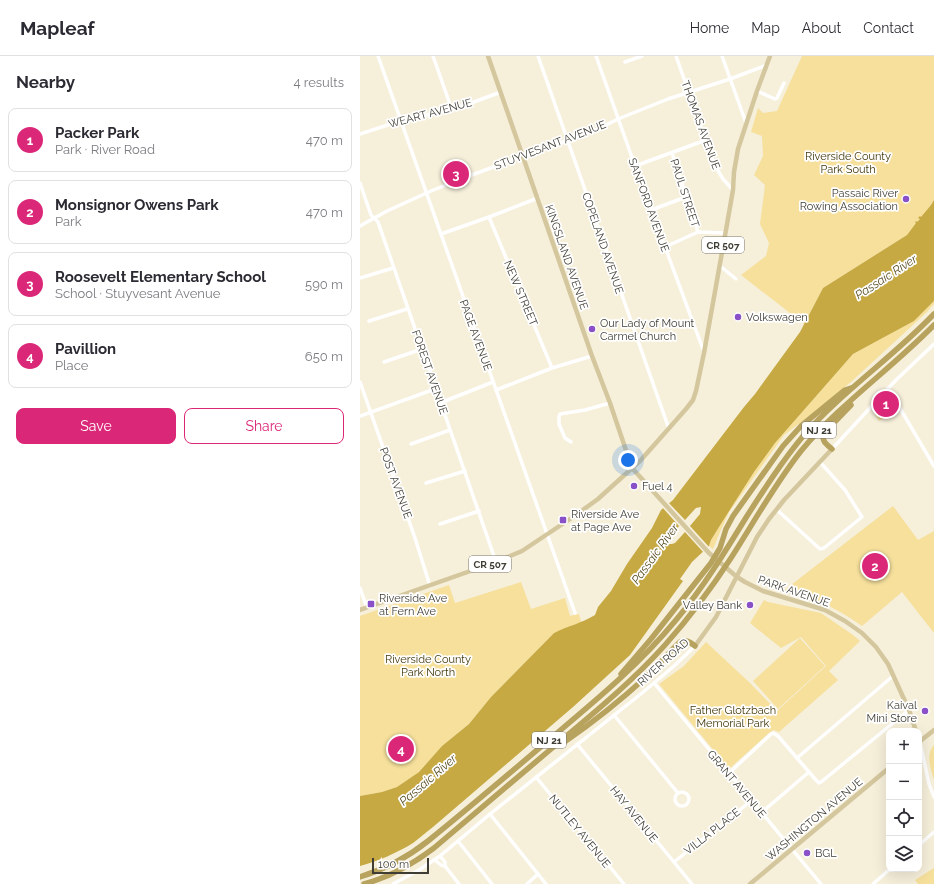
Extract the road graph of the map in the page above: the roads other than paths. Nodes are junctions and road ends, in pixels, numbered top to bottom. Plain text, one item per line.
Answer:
1 (378, 56) edge
2 (433, 56) edge
3 (488, 56) edge
4 (538, 56) edge
5 (596, 56) edge
6 (642, 56) edge
7 (676, 56) edge
8 (722, 56) edge
9 (770, 56) edge
10 (625, 62) dead end
11 (767, 65) junction
12 (730, 79) junction
13 (784, 83) dead end
14 (757, 90) junction
15 (501, 92) junction
16 (689, 93) junction
17 (452, 110) junction
18 (618, 119) junction
19 (400, 121) junction
20 (746, 123) junction
21 (360, 134) edge
22 (706, 140) junction
23 (568, 141) junction
24 (672, 153) junction
25 (523, 156) junction
26 (635, 166) junction
27 (360, 183) edge
28 (733, 190) junction
29 (426, 193) junction
30 (686, 197) junction
31 (538, 198) junction
32 (651, 210) junction
33 (489, 217) junction
34 (374, 218) junction
35 (360, 226) edge
36 (698, 232) junction
37 (726, 233) junction
38 (440, 234) junction
39 (665, 247) junction
40 (720, 266) junction
41 (393, 268) junction
42 (360, 278) edge
43 (736, 279) dead end
44 (407, 309) junction
45 (934, 314) edge
46 (369, 321) dead end
47 (934, 325) edge
48 (934, 344) edge
49 (422, 349) junction
50 (704, 353) junction
51 (592, 356) junction
52 (384, 362) dead end
53 (895, 362) junction
54 (552, 368) junction
55 (360, 382) edge
56 (493, 382) junction
57 (855, 386) junction
58 (888, 388) junction
59 (435, 389) junction
60 (496, 390) junction
61 (440, 403) junction
62 (610, 403) junction
63 (371, 412) junction
64 (360, 416) edge
65 (669, 429) junction
66 (450, 430) junction
67 (571, 442) dead end
68 (411, 444) dead end
69 (832, 449) junction
70 (820, 462) junction
71 (934, 466) edge
72 (632, 468) junction
73 (465, 471) junction
74 (426, 483) dead end
75 (776, 509) junction
76 (479, 511) junction
77 (440, 524) dead end
78 (547, 535) junction
79 (709, 553) joint
80 (714, 557) junction
81 (496, 562) junction
82 (737, 577) junction
83 (430, 586) junction
84 (360, 588) edge
85 (367, 608) junction
86 (360, 610) edge
87 (575, 613) dead end
88 (695, 646) junction
89 (893, 676) junction
90 (654, 683) junction
91 (600, 697) junction
92 (909, 710) junction
93 (614, 715) junction
94 (915, 728) edge
95 (934, 730) edge
96 (922, 739) edge
97 (577, 744) junction
98 (922, 754) edge
99 (797, 758) junction
100 (532, 765) junction
101 (886, 771) edge
102 (809, 772) junction
103 (728, 774) junction
104 (536, 777) junction
105 (678, 793) dead end
106 (934, 797) edge
107 (751, 801) junction
108 (761, 813) junction
109 (490, 814) junction
110 (934, 832) edge
111 (458, 841) junction
112 (922, 842) edge
113 (792, 849) junction
114 (440, 856) junction
115 (435, 860) junction
116 (674, 862) junction
117 (445, 866) junction
118 (887, 872) edge
119 (538, 874) junction
120 (360, 877) edge
121 (364, 884) edge
122 (393, 884) edge
123 (459, 884) edge
124 (492, 884) edge
125 (527, 884) edge
126 (546, 884) edge
127 (624, 884) edge
128 (692, 884) edge
129 (750, 884) edge
130 (821, 884) edge
131 (873, 884) edge

1 - 19 street, PAGE AVENUE
2 - 17 street
3 - 15 main road, KINGSLAND AVENUE
4 - 23 street, COPELAND AVENUE
5 - 18 street, SANFORD AVENUE
6 - 10 street
7 - 16 street, THOMAS AVENUE
8 - 12 street
9 - 11 main road, CR 507
11 - 12 street, STUYVESANT AVENUE
11 - 14 main road, CR 507
12 - 16 street, STUYVESANT AVENUE
12 - 20 street
13 - 14 street
14 - 20 main road, CR 507
15 - 17 street, WEART AVENUE
15 - 25 main road, KINGSLAND AVENUE
16 - 18 street, STUYVESANT AVENUE
16 - 22 street, THOMAS AVENUE
17 - 19 street, WEART AVENUE
18 - 23 street, STUYVESANT AVENUE
18 - 26 street, SANFORD AVENUE
19 - 21 street, WEART AVENUE
19 - 29 street, PAGE AVENUE
20 - 28 main road, CR 507
22 - 24 street
22 - 28 street, THOMAS AVENUE
23 - 25 street, STUYVESANT AVENUE
23 - 65 street, COPELAND AVENUE
24 - 26 street
24 - 30 street, PAUL STREET
25 - 29 street, STUYVESANT AVENUE
25 - 31 main road, KINGSLAND AVENUE
26 - 32 street, SANFORD AVENUE
27 - 34 street, FOREST AVENUE
28 - 37 main road, CR 507
29 - 34 street, STUYVESANT AVENUE
29 - 38 street, PAGE AVENUE
30 - 32 street
30 - 36 street, PAUL STREET
31 - 33 street
31 - 51 main road, KINGSLAND AVENUE
32 - 39 street, SANFORD AVENUE
33 - 38 street
33 - 54 street, NEW STREET
34 - 35 street, STUYVESANT AVENUE
34 - 41 street, FOREST AVENUE
36 - 37 street
36 - 39 street
37 - 40 main road, CR 507
38 - 56 street, PAGE AVENUE
39 - 50 street, SANFORD AVENUE
40 - 43 street
40 - 50 main road, CR 507
41 - 42 street
41 - 44 street, FOREST AVENUE
44 - 46 street
44 - 49 street, FOREST AVENUE
45 - 57 highway, NJ 21
47 - 53 highway, NJ 21
48 - 58 street, RIVER ROAD
49 - 52 street
49 - 59 street, FOREST AVENUE
50 - 65 main road, CR 507
51 - 54 street
51 - 62 main road, KINGSLAND AVENUE
53 - 69 highway
53 - 100 highway, NJ 21
54 - 60 street
55 - 63 street, POST AVENUE
56 - 60 street, PAGE AVENUE
56 - 61 street
57 - 80 highway
57 - 91 highway, NJ 21
58 - 69 street, RIVER ROAD
58 - 71 street
59 - 61 street, FOREST AVENUE
59 - 63 street
60 - 78 street, PAGE AVENUE
61 - 66 street, FOREST AVENUE
62 - 67 street
62 - 72 main road, KINGSLAND AVENUE
63 - 64 street
63 - 83 street, POST AVENUE
65 - 72 main road, CR 507
66 - 68 street
66 - 73 street, FOREST AVENUE
69 - 70 main road, RIVER ROAD
70 - 75 main road, RIVER ROAD
70 - 75 street
72 - 78 main road, CR 507
72 - 79 main road, KINGSLAND AVENUE
73 - 74 street
73 - 76 street, FOREST AVENUE
75 - 82 main road, RIVER ROAD
76 - 77 street
76 - 81 street, FOREST AVENUE
78 - 81 main road, CR 507
78 - 87 street, PAGE AVENUE
79 - 80 main road, PARK AVENUE
80 - 82 main road, PARK AVENUE
80 - 91 highway
81 - 83 main road, CR 507
82 - 88 main road, RIVER ROAD
82 - 89 main road, PARK AVENUE
83 - 85 main road, CR 507
84 - 85 street
85 - 86 main road, CR 507
88 - 90 street, RIVER ROAD
88 - 100 highway
89 - 92 main road, PARK AVENUE
89 - 99 street
90 - 93 street, RIVER ROAD
90 - 103 street, GRANT AVENUE
91 - 120 highway, NJ 21
92 - 94 main road, PARK AVENUE
92 - 102 street
93 - 97 street, RIVER ROAD
93 - 105 street
95 - 96 main road
97 - 104 street, RIVER ROAD
97 - 116 street, HAY AVENUE
98 - 106 street
99 - 102 street
99 - 103 street
100 - 121 highway, NJ 21
101 - 113 main road, WASHINGTON AVENUE
102 - 108 street
103 - 107 street, GRANT AVENUE
104 - 109 street, RIVER ROAD
104 - 127 street, NUTLEY AVENUE
107 - 108 street, GRANT AVENUE
107 - 116 street, VILLA PLACE
108 - 113 street, GRANT AVENUE
109 - 111 street, RIVER ROAD
109 - 119 street
110 - 112 street
111 - 114 street, RIVER ROAD
111 - 124 street
113 - 129 main road, WASHINGTON AVENUE
113 - 130 street, GRANT AVENUE
114 - 115 street, RIVER ROAD
114 - 117 street
115 - 117 street
115 - 122 street, RIVER ROAD
116 - 128 street, HAY AVENUE
117 - 123 street
118 - 131 street
119 - 125 street
119 - 126 street

